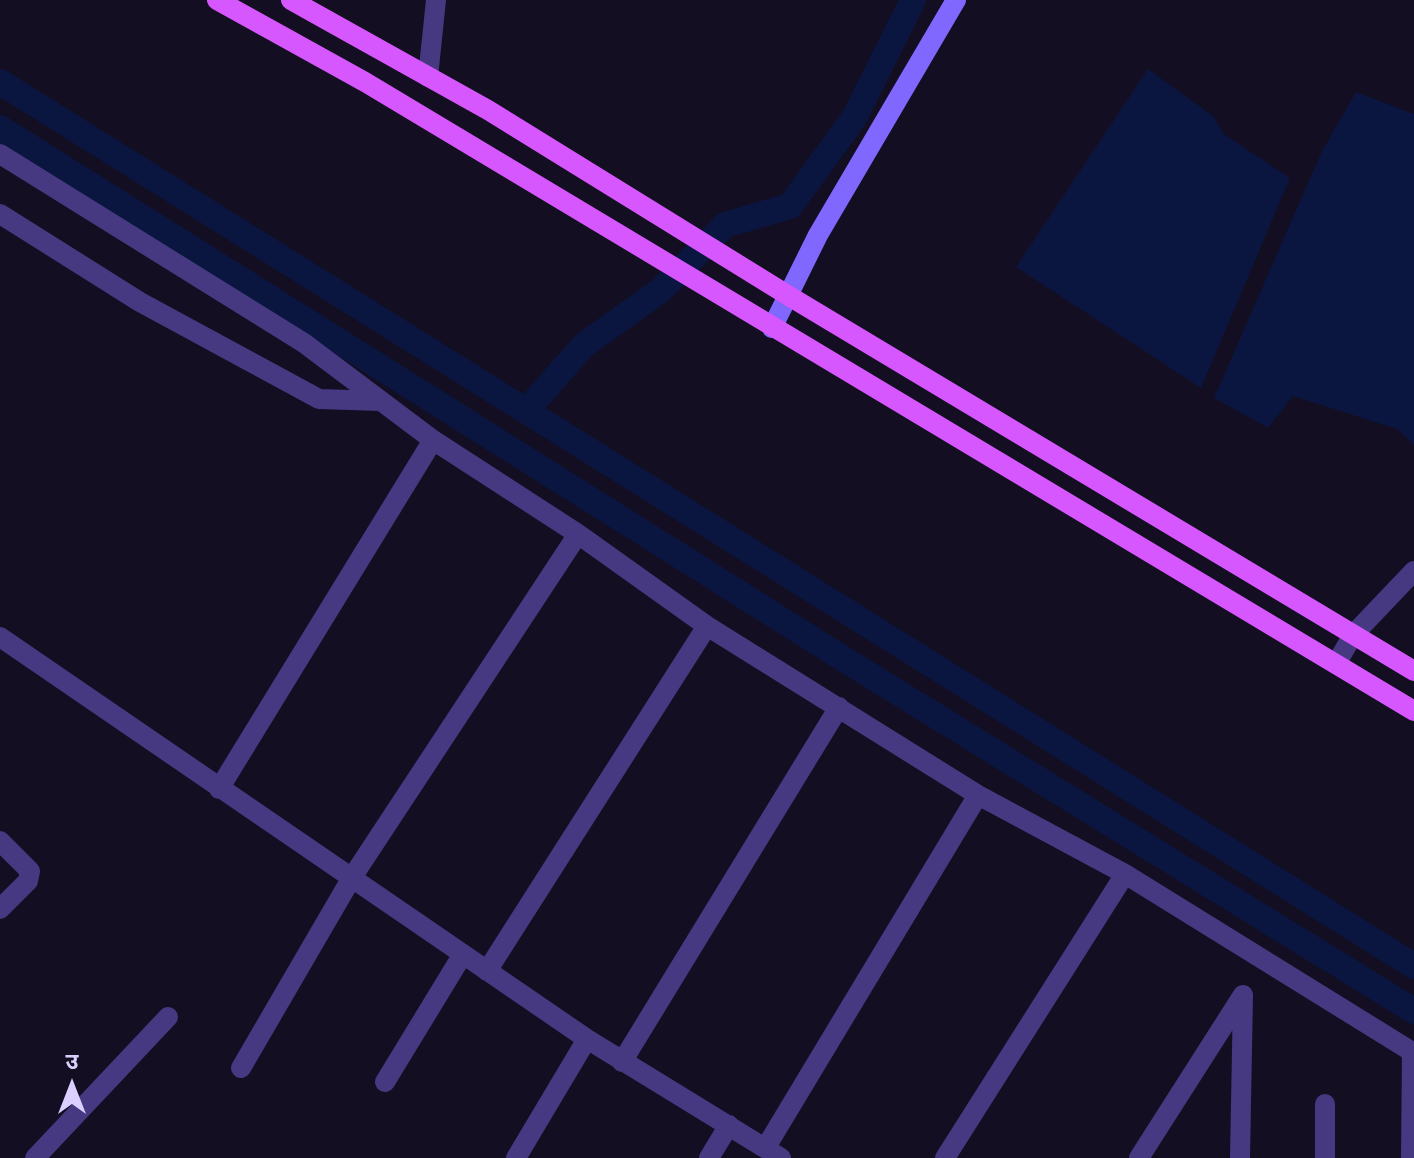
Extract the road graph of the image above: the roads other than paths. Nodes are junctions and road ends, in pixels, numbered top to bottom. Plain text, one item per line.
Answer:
1 (217, 0) edge
2 (291, 0) edge
3 (436, 0) edge
4 (956, 0) edge
5 (428, 77) junction
6 (0, 154) edge
7 (0, 214) edge
8 (789, 296) junction
9 (772, 328) junction
10 (381, 401) junction
11 (433, 440) junction
12 (578, 534) junction
13 (1414, 571) edge
14 (707, 626) junction
15 (1353, 635) junction
16 (7, 641) edge
17 (0, 661) edge
18 (1336, 664) junction
19 (1414, 671) edge
20 (839, 707) junction
21 (1414, 711) edge
22 (219, 789) junction
23 (978, 795) junction
24 (0, 841) edge
25 (1125, 874) junction
26 (351, 879) junction
27 (0, 909) edge
28 (463, 954) junction
29 (487, 971) junction
30 (168, 1017) dead end
31 (587, 1039) junction
32 (1413, 1052) edge
33 (622, 1062) junction
34 (241, 1068) dead end
35 (385, 1082) dead end
36 (1325, 1104) dead end
37 (729, 1125) junction
38 (774, 1152) edge
39 (35, 1158) edge
40 (516, 1158) edge
41 (709, 1158) edge
42 (945, 1158) edge
43 (1139, 1158) edge
44 (1240, 1158) edge
45 (1325, 1158) edge
46 (1411, 1158) edge

1 - 9 main road
2 - 5 main road
3 - 5 street
4 - 8 main road
5 - 8 main road
6 - 10 street
7 - 10 street
8 - 9 main road
8 - 15 main road
9 - 18 main road
10 - 11 street
11 - 12 street
11 - 22 street
12 - 14 street
12 - 26 street
13 - 15 street
14 - 20 street
14 - 29 street
15 - 18 street
15 - 19 main road
16 - 17 street
16 - 22 street
18 - 21 main road
20 - 23 street
20 - 33 street
22 - 26 street
23 - 25 street
23 - 38 street
24 - 27 street
25 - 32 street
25 - 42 street
26 - 28 street
26 - 34 street
28 - 29 street
28 - 35 street
29 - 31 street
30 - 39 street
31 - 33 street
31 - 40 street
32 - 46 street
33 - 37 street
36 - 45 street
37 - 38 street
37 - 41 street
43 - 44 street

